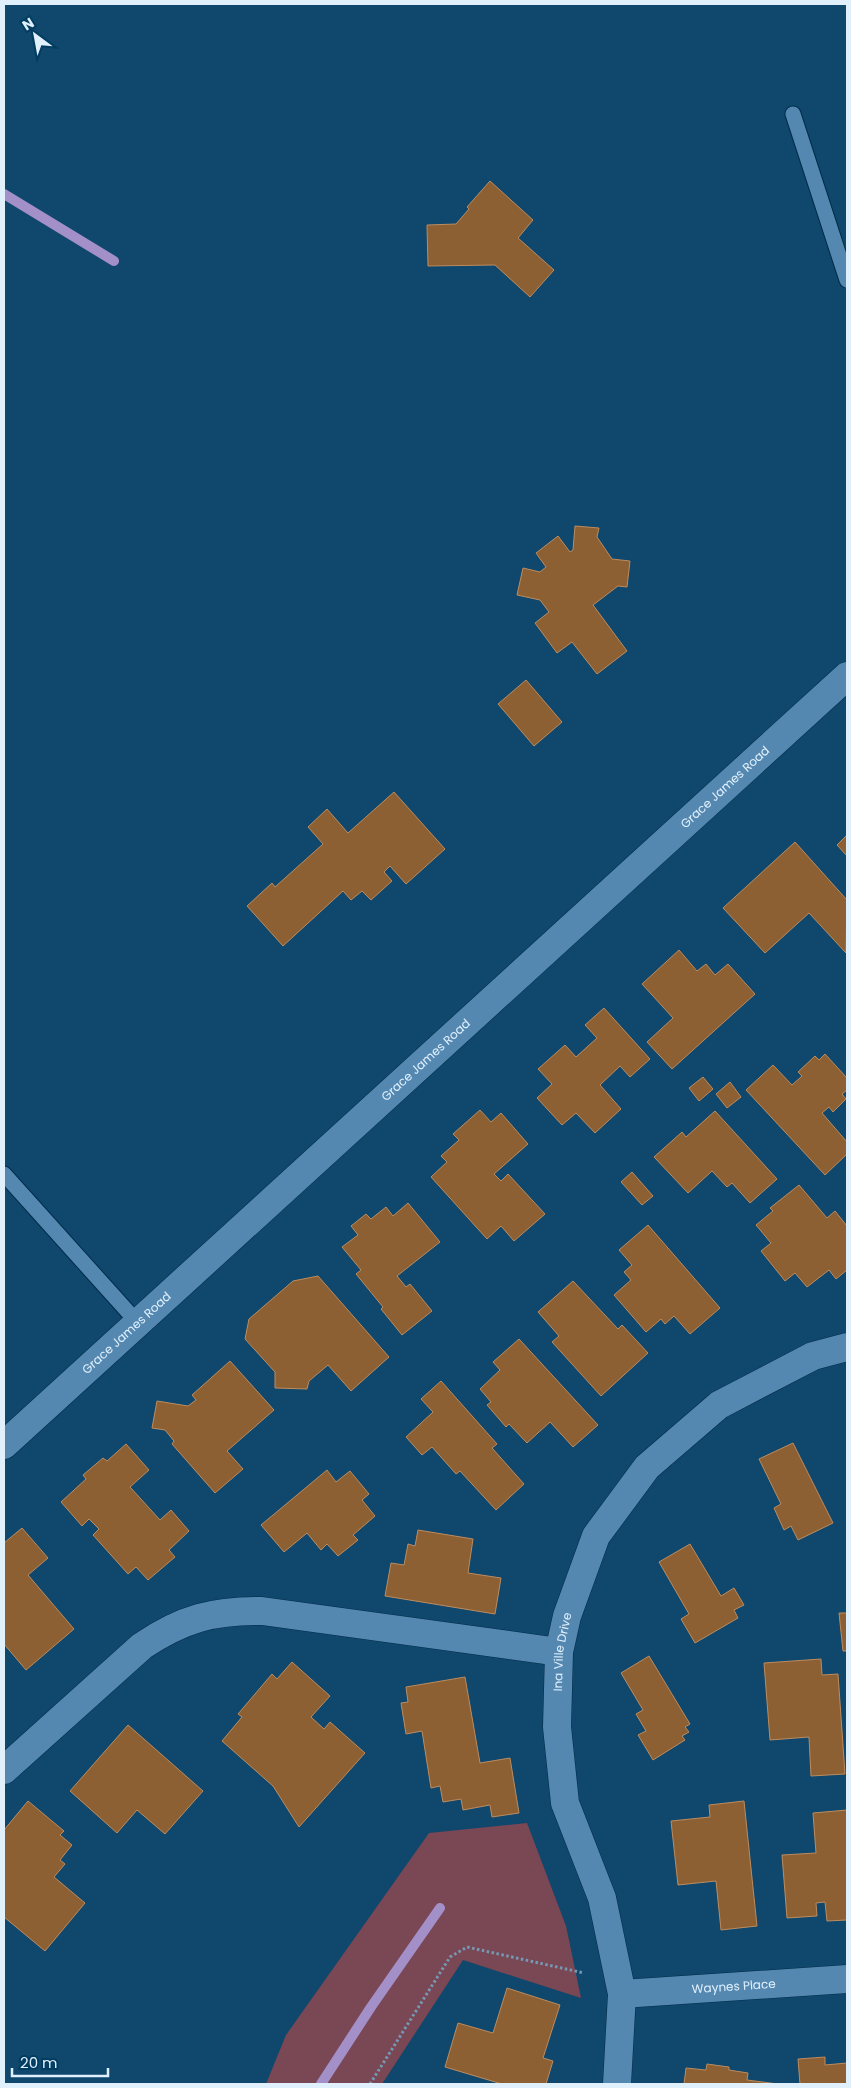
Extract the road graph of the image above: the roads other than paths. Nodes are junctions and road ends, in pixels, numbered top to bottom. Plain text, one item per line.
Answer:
1 (793, 114) dead end
2 (847, 280) edge
3 (847, 676) edge
4 (4, 1174) edge
5 (138, 1323) junction
6 (847, 1347) edge
7 (4, 1445) edge
8 (559, 1652) junction
9 (4, 1770) edge
10 (847, 1979) edge
11 (622, 1994) junction
12 (617, 2084) edge

1 - 2 lane
3 - 5 street, Grace James Road
4 - 5 lane
5 - 7 street, Grace James Road
6 - 8 street, Ina Ville Drive
8 - 9 street
8 - 11 street, Ina Ville Drive
10 - 11 street, Waynes Place
11 - 12 street, Ina Ville Drive

